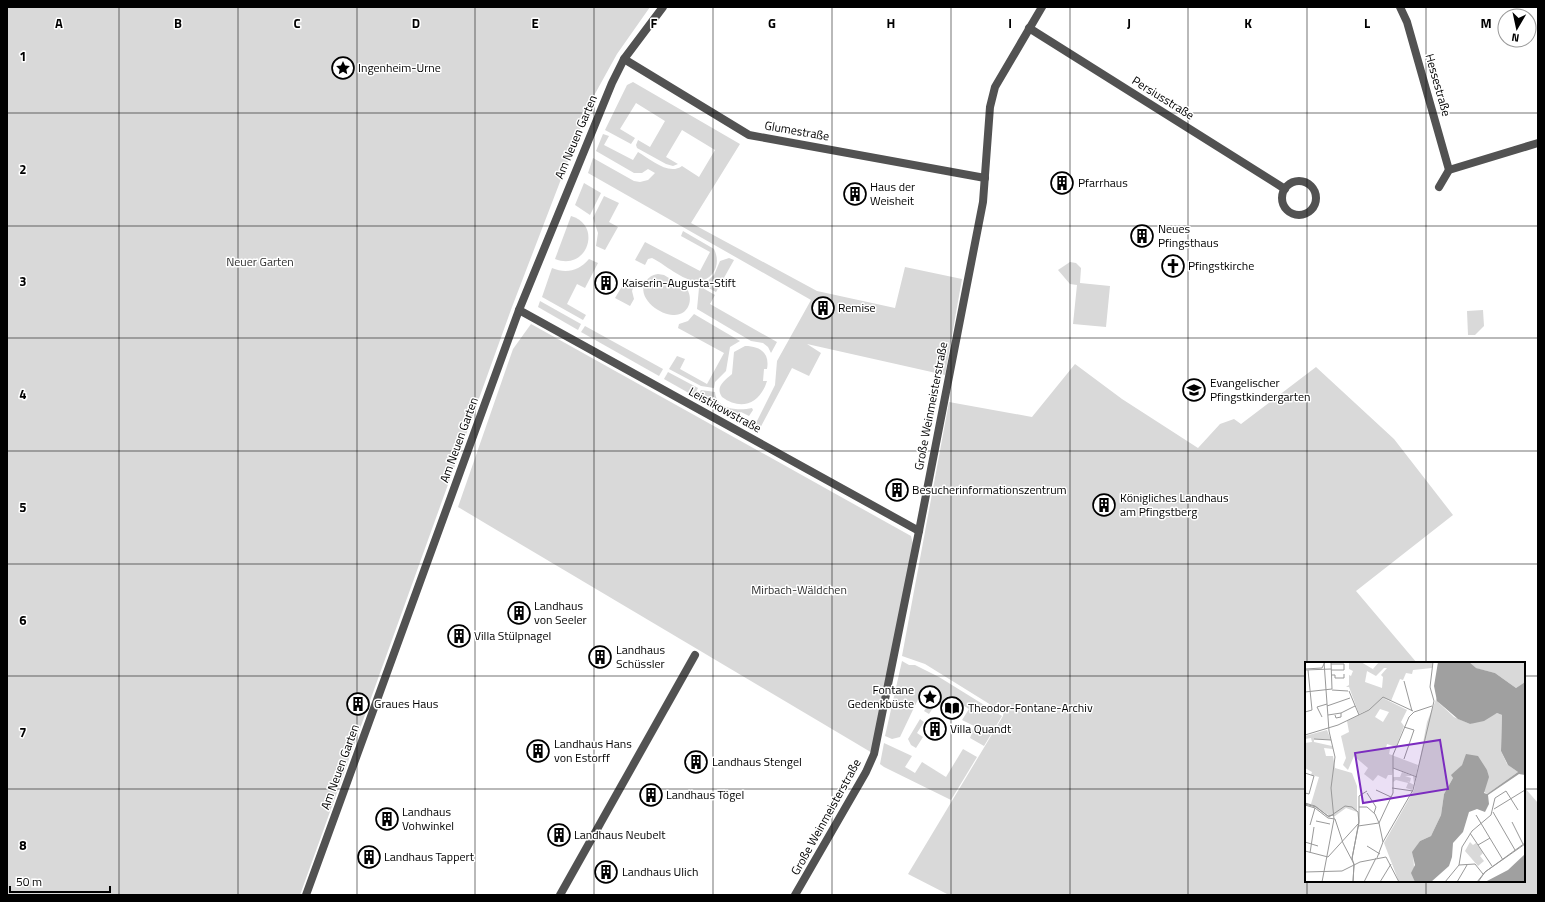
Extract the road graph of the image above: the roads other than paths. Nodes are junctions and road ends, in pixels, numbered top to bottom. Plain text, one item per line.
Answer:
1 (663, 7) edge
2 (1042, 7) edge
3 (1400, 7) edge
4 (1029, 28) junction
5 (624, 59) junction
6 (1538, 143) edge
7 (1449, 170) junction
8 (985, 178) junction
9 (1439, 187) dead end
10 (1285, 189) junction
11 (519, 310) junction
12 (919, 531) junction
13 (695, 655) dead end
14 (306, 895) edge
15 (560, 895) edge
16 (796, 895) edge

1 - 5 street, Am Neuen Garten
2 - 4 street, Große Weinmeisterstraße
3 - 7 street, Hessestraße
4 - 8 street, Große Weinmeisterstraße
4 - 10 street, Persiusstraße
5 - 8 street, Glumestraße
5 - 11 street, Am Neuen Garten
6 - 7 street
7 - 9 street
8 - 12 street, Große Weinmeisterstraße
10 - 10 street
11 - 12 street, Leistikowstraße
11 - 14 street, Am Neuen Garten
12 - 16 street, Große Weinmeisterstraße
13 - 15 street

